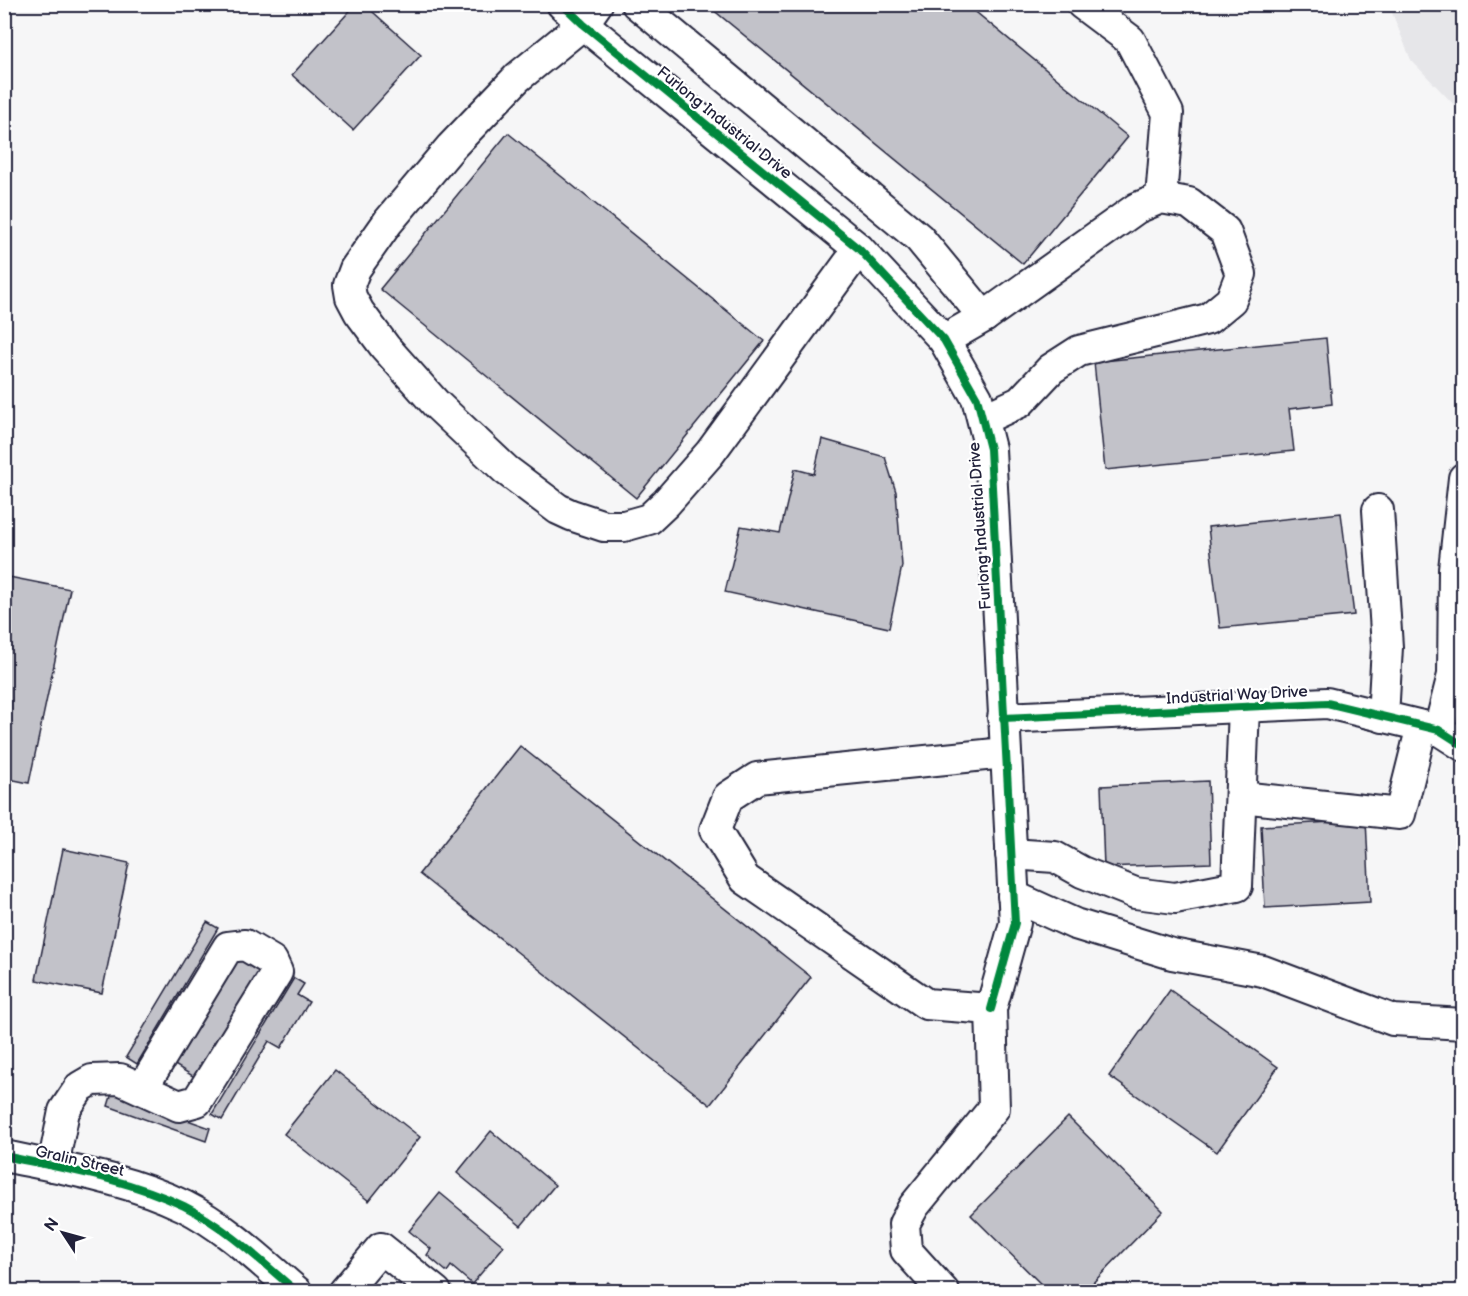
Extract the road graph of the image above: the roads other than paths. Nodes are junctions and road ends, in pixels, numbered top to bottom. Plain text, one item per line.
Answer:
1 (636, 4) edge
2 (1082, 4) edge
3 (581, 11) edge
4 (1161, 198) junction
5 (859, 249) junction
6 (984, 316) junction
7 (944, 340) junction
8 (982, 419) junction
9 (1464, 478) edge
10 (1378, 510) dead end
11 (1459, 620) edge
12 (1244, 707) junction
13 (1383, 717) junction
14 (1003, 718) junction
15 (1441, 734) edge
16 (1005, 753) junction
17 (1240, 797) junction
18 (1011, 854) junction
19 (1013, 896) junction
20 (991, 1009) junction
21 (1464, 1024) edge
22 (142, 1089) junction
23 (4, 1156) edge
24 (53, 1166) junction
25 (297, 1292) edge
26 (344, 1292) edge
27 (436, 1292) edge
28 (944, 1292) edge

1 - 6 street
2 - 4 street
3 - 5 street, Furlong Industrial Drive
3 - 5 street
4 - 6 street
4 - 8 street
5 - 7 street, Furlong Industrial Drive
6 - 7 street
7 - 8 street, Furlong Industrial Drive
8 - 14 street, Furlong Industrial Drive
9 - 11 street
10 - 13 street
11 - 15 street
12 - 13 street, Industrial Way Drive
12 - 14 street, Industrial Way Drive
12 - 17 street
13 - 15 street, Industrial Way Drive
14 - 16 street, Furlong Industrial Drive
15 - 17 street
16 - 18 street, Furlong Industrial Drive
16 - 20 street
17 - 18 street
18 - 19 street, Furlong Industrial Drive
19 - 20 street, Furlong Industrial Drive
19 - 21 street
20 - 28 street, Furlong Industrial Drive
22 - 22 street
22 - 24 street
23 - 24 street, Gralin Street
24 - 25 street, Gralin Street
26 - 27 street

